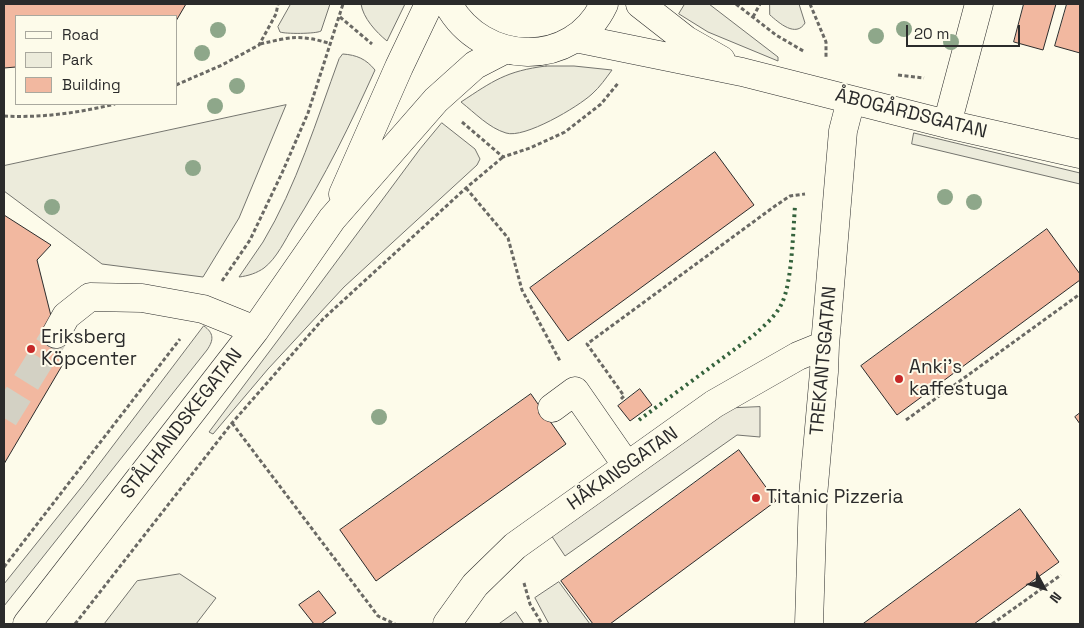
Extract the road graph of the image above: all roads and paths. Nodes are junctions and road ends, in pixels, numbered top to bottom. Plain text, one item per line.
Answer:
1 (278, 4) edge
2 (343, 4) edge
3 (429, 4) edge
4 (448, 4) edge
5 (604, 4) edge
6 (640, 4) edge
7 (736, 4) edge
8 (760, 4) edge
9 (810, 4) edge
10 (979, 4) edge
11 (754, 18) junction
12 (574, 38) junction
13 (331, 44) dead end
14 (259, 45) junction
15 (504, 50) junction
16 (640, 51) junction
17 (812, 53) dead end
18 (819, 55) dead end
19 (826, 57) junction
20 (834, 59) dead end
21 (399, 68) junction
22 (742, 72) junction
23 (894, 74) dead end
24 (178, 84) edge
25 (957, 86) junction
26 (436, 100) junction
27 (851, 100) junction
28 (110, 105) edge
29 (4, 116) edge
30 (947, 124) junction
31 (1080, 154) edge
32 (503, 158) junction
33 (466, 188) junction
34 (838, 193) junction
35 (332, 219) junction
36 (1080, 294) edge
37 (255, 330) junction
38 (56, 334) tunnel mouth
39 (825, 345) junction
40 (575, 391) junction
41 (552, 408) dead end
42 (594, 418) junction
43 (906, 420) dead end
44 (232, 423) junction
45 (627, 466) junction
46 (1061, 575) dead end
47 (27, 624) edge
48 (75, 624) edge
49 (395, 624) edge
50 (447, 624) edge
51 (809, 624) edge
52 (992, 624) edge

1 - 14 path
2 - 21 path
3 - 21 street, STÅLHANDSKEGATAN
4 - 15 street
5 - 12 street
6 - 22 street, ÅBOGÅRDSGATAN
7 - 11 path
8 - 11 path
9 - 19 path
10 - 25 street
11 - 17 path
12 - 15 street
12 - 16 street, ÅBOGÅRDSGATAN
13 - 14 path
14 - 24 path
15 - 26 street, STÅLHANDSKEGATAN
16 - 22 street, ÅBOGÅRDSGATAN
16 - 32 path
18 - 19 path
19 - 20 path
21 - 35 street, STÅLHANDSKEGATAN
22 - 27 street, ÅBOGÅRDSGATAN
23 - 25 path
25 - 30 street
26 - 32 path
26 - 35 street, STÅLHANDSKEGATAN
27 - 30 street, ÅBOGÅRDSGATAN
27 - 34 street, TREKANTSGATAN
28 - 29 path
30 - 31 street, ÅBOGÅRDSGATAN
32 - 33 path
33 - 40 path
33 - 44 path
34 - 39 street, TREKANTSGATAN
34 - 42 path
35 - 37 street, STÅLHANDSKEGATAN
36 - 43 path
37 - 38 street
37 - 47 street, STÅLHANDSKEGATAN
39 - 45 street, HÅKANSGATAN
39 - 51 street, TREKANTSGATAN
40 - 41 street
40 - 42 street
42 - 45 street
44 - 48 path
44 - 49 path
45 - 50 street, HÅKANSGATAN
46 - 52 path

